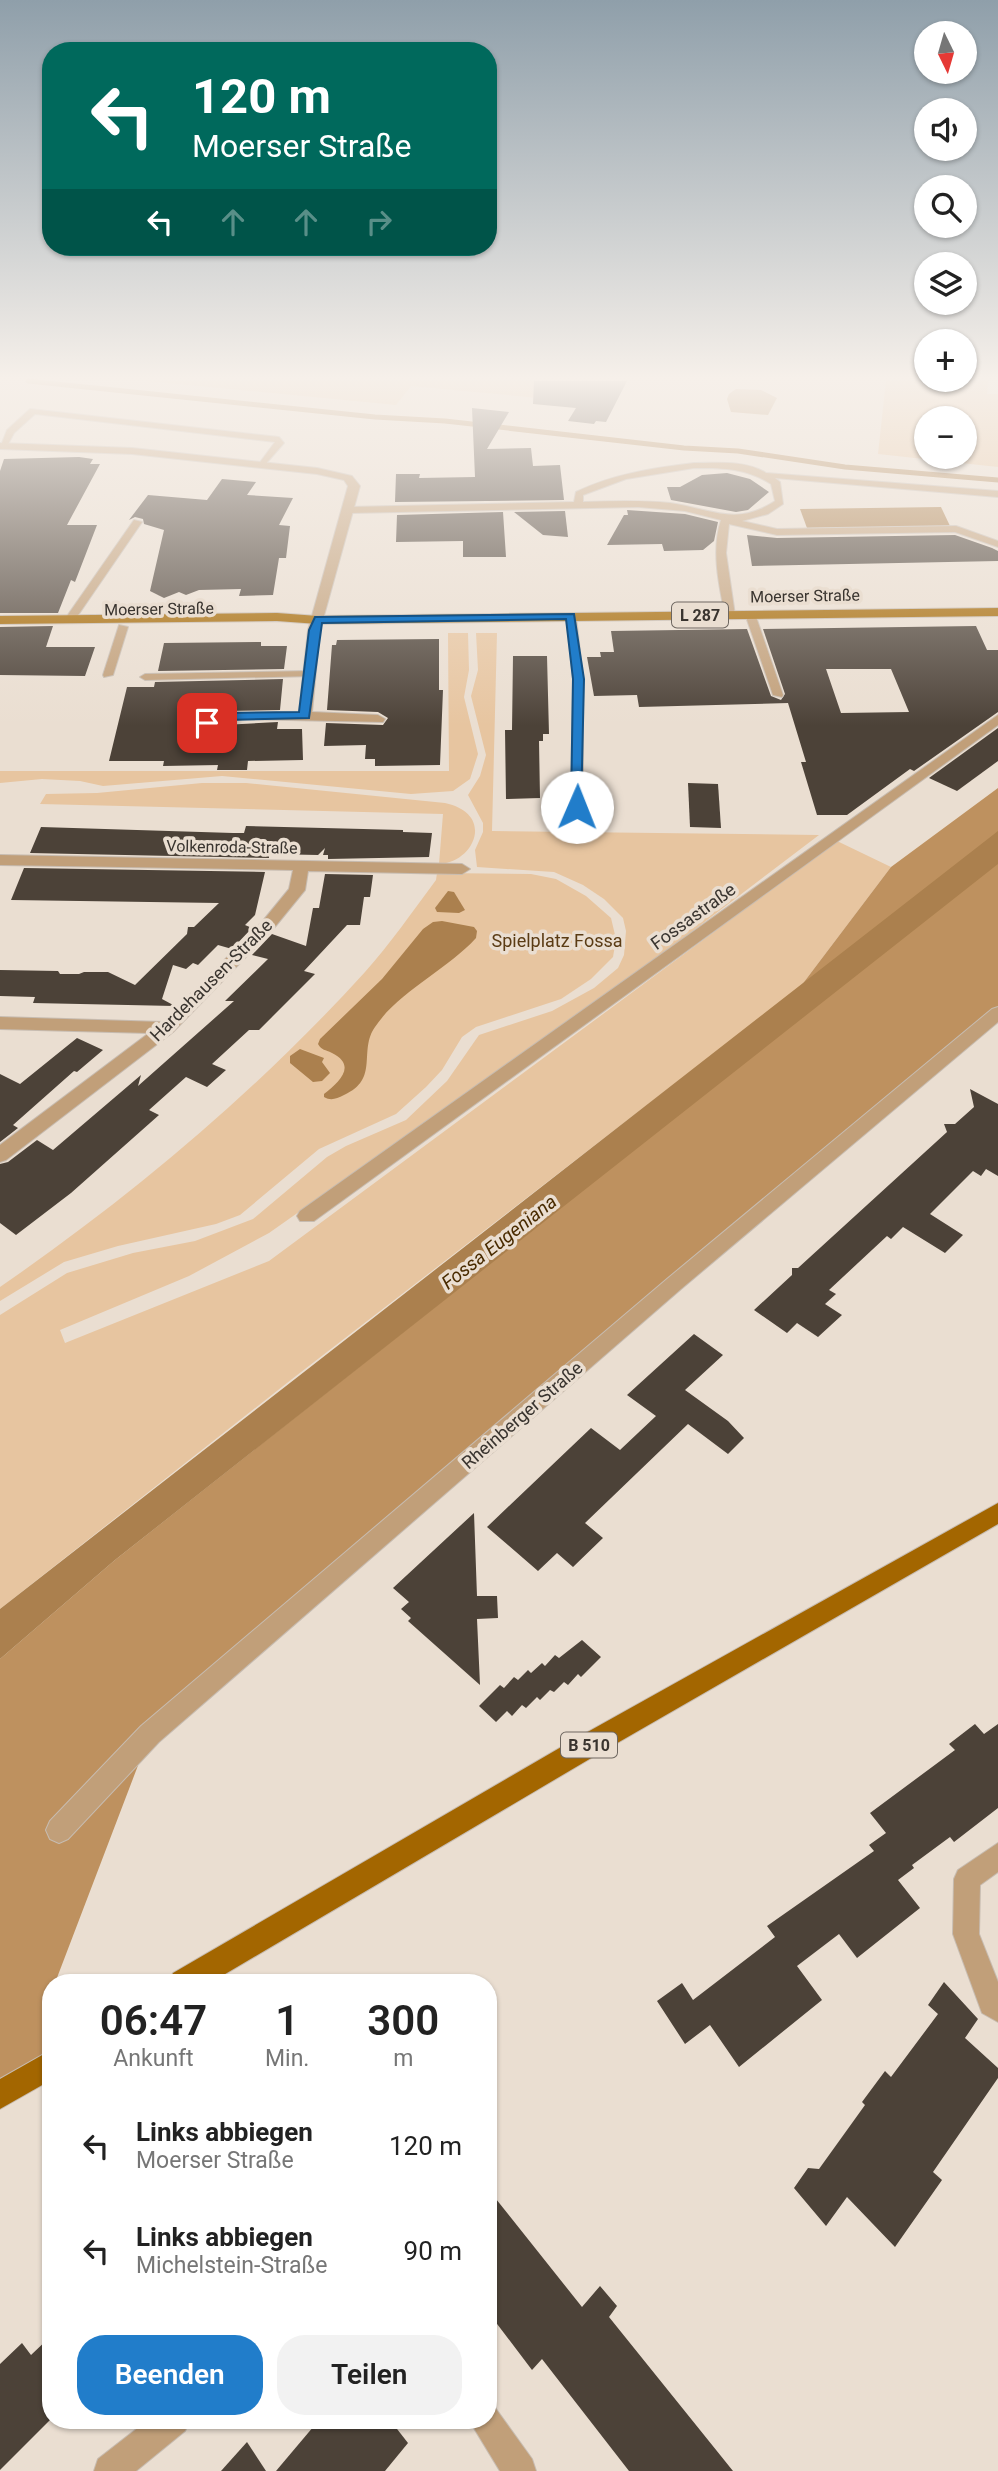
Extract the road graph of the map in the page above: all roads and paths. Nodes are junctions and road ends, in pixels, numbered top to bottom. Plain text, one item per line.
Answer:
1 (352, 496) edge
2 (579, 496) edge
3 (780, 496) edge
4 (578, 505) junction
5 (349, 510) junction
6 (726, 520) junction
7 (137, 522) dead end
8 (998, 544) edge
9 (998, 612) edge
10 (750, 614) junction
11 (730, 615) junction
12 (571, 616) junction
13 (70, 619) junction
14 (0, 620) edge
15 (318, 620) junction
16 (123, 627) junction
17 (0, 628) edge
18 (310, 674) junction
19 (108, 675) dead end
20 (145, 677) dead end
21 (778, 695) dead end
22 (305, 715) junction
23 (378, 719) dead end
24 (998, 719) edge
25 (190, 730) dead end
26 (577, 807) dead end
27 (0, 860) edge
28 (300, 866) junction
29 (462, 869) dead end
30 (998, 1013) edge
31 (0, 1023) edge
32 (167, 1028) junction
33 (0, 1155) edge
34 (307, 1216) dead end
35 (998, 1513) edge
36 (59, 1830) dead end
37 (998, 1856) edge
38 (198, 1974) edge
39 (998, 2008) edge
40 (42, 2069) edge
41 (0, 2095) edge
42 (163, 2429) edge
43 (491, 2429) edge
44 (110, 2471) edge
45 (520, 2471) edge

1 - 5 street
2 - 4 lane
3 - 6 lane
4 - 5 lane
4 - 6 lane
5 - 15 street
6 - 8 lane
6 - 11 lane
7 - 13 lane
9 - 10 main road, Moerser Straße / L 287
10 - 11 main road, Moerser Straße / L 287
10 - 21 lane
11 - 12 main road, Moerser Straße / L 287
12 - 15 main road, Moerser Straße / L 287
12 - 26 lane
13 - 14 main road, Moerser Straße / L 287
13 - 15 main road, Moerser Straße / L 287
15 - 16 main road, Moerser Straße / L 287
15 - 18 street
16 - 17 main road, Moerser Straße / L 287
16 - 19 lane
18 - 20 lane
18 - 22 street
22 - 23 street
22 - 25 street
24 - 34 street, Fossastraße
27 - 28 street, Volkenroda-Straße
28 - 29 street, Volkenroda-Straße
28 - 32 street, Hardehausen-Straße
30 - 36 street, Rheinberger Straße
31 - 32 street
32 - 33 street, Hardehausen-Straße
35 - 38 main road, B 510
37 - 39 street
40 - 41 main road
42 - 44 street
43 - 45 street

